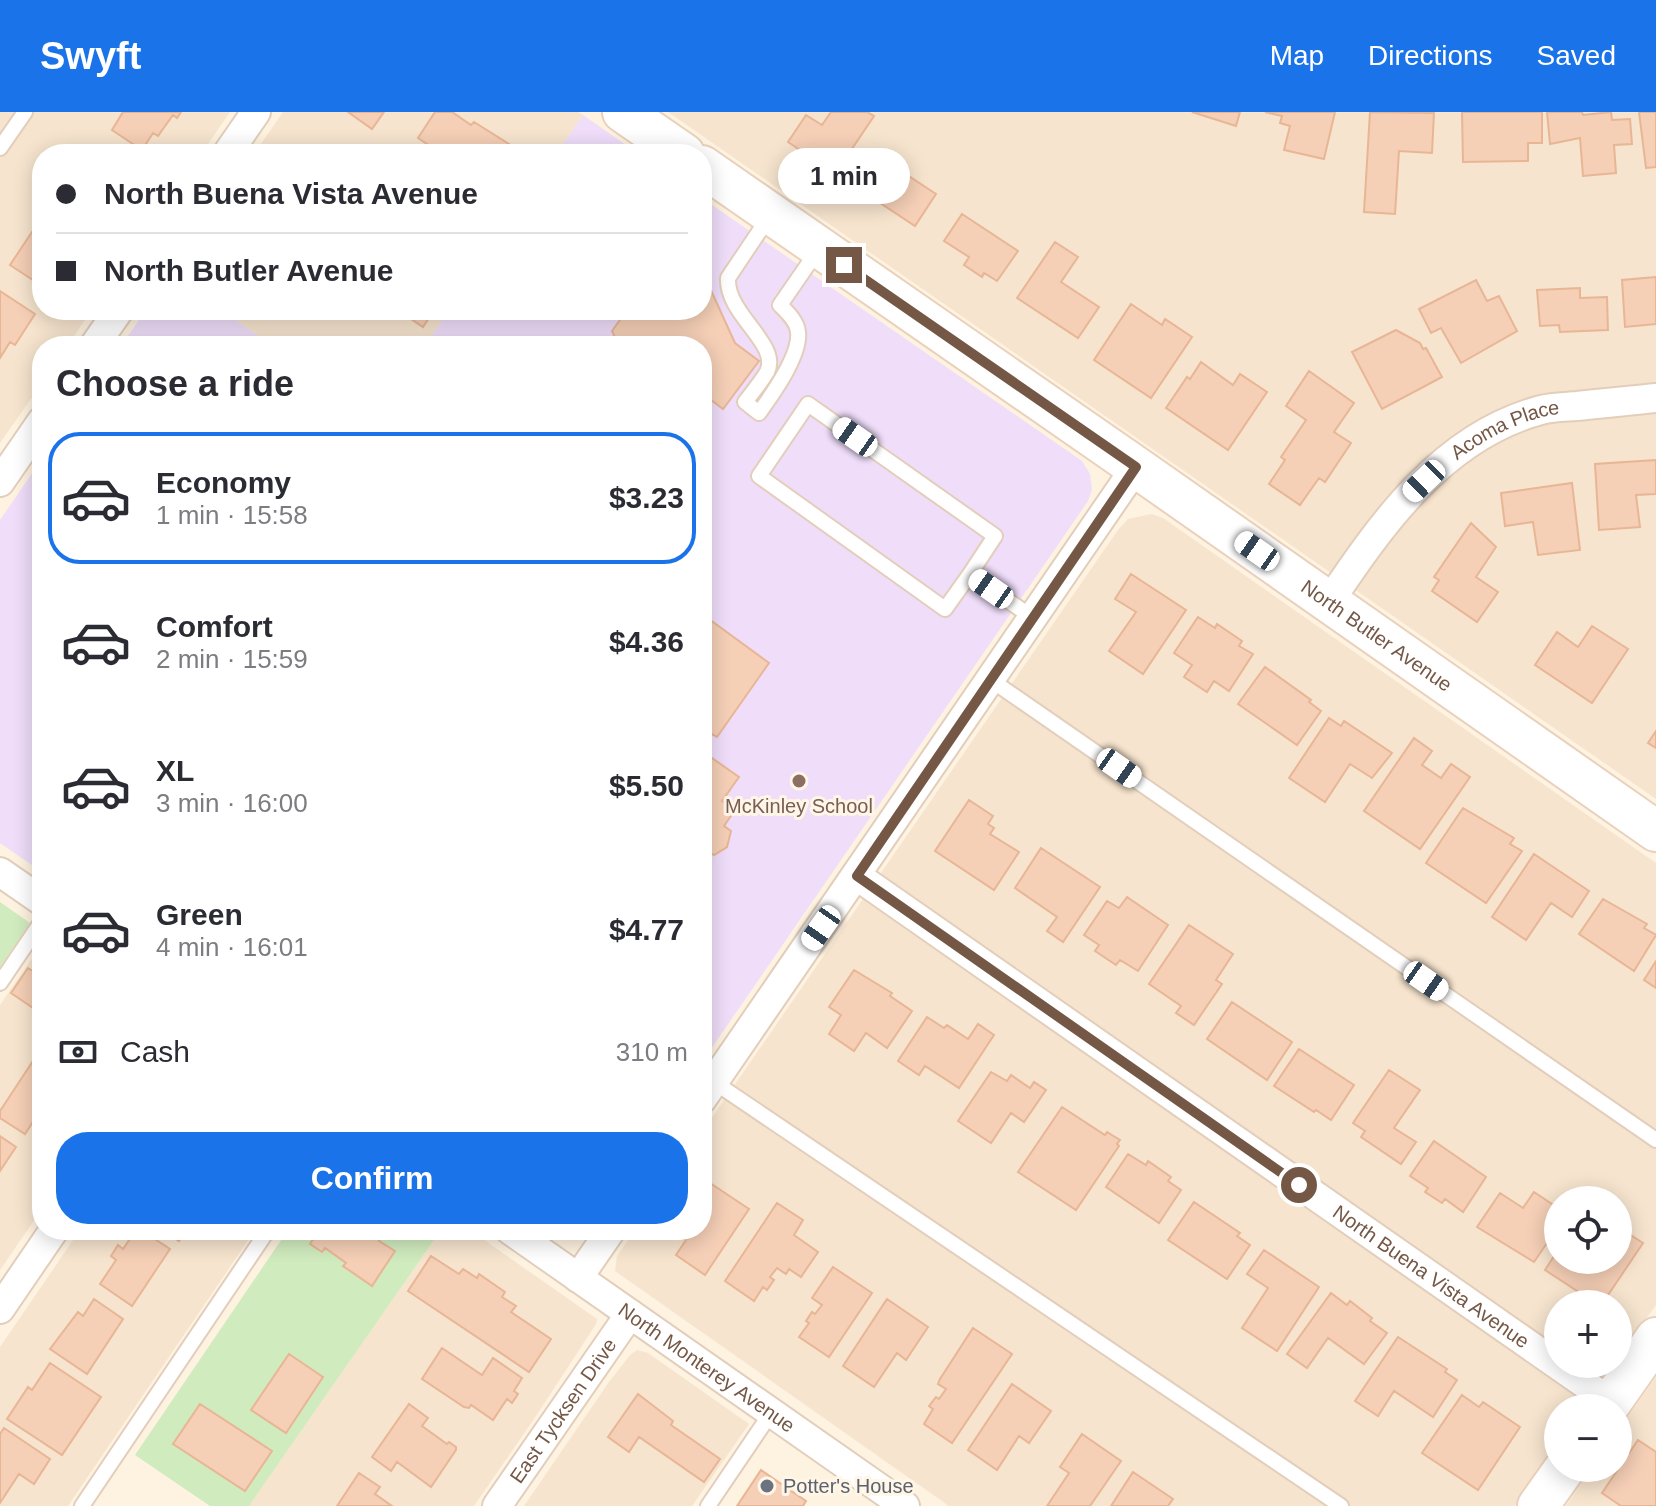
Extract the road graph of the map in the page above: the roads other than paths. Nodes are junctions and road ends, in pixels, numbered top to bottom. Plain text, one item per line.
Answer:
1 (25, 112) edge
2 (256, 112) edge
3 (623, 112) edge
4 (234, 144) edge
5 (669, 144) edge
6 (0, 148) edge
7 (712, 173) edge
8 (771, 214) junction
9 (820, 248) junction
10 (1656, 398) edge
11 (32, 436) edge
12 (1136, 467) junction
13 (0, 482) edge
14 (970, 574) junction
15 (1329, 602) junction
16 (1033, 618) junction
17 (991, 680) junction
18 (1656, 831) edge
19 (0, 872) edge
20 (857, 876) junction
21 (32, 894) edge
22 (32, 936) edge
23 (0, 983) edge
24 (712, 1085) edge
25 (712, 1094) edge
26 (1656, 1140) edge
27 (47, 1240) edge
28 (261, 1240) edge
29 (524, 1240) edge
30 (604, 1240) edge
31 (578, 1278) junction
32 (0, 1309) edge
33 (630, 1314) junction
34 (1649, 1362) edge
35 (1593, 1394) edge
36 (1619, 1394) edge
37 (771, 1413) junction
38 (1555, 1482) edge
39 (82, 1506) edge
40 (497, 1506) edge
41 (708, 1506) edge
42 (905, 1506) edge
43 (1341, 1506) edge
44 (1538, 1506) edge

1 - 6 lane
2 - 4 street
3 - 5 main road
7 - 8 main road, North Butler Avenue
8 - 9 main road, North Butler Avenue
8 - 9 lane
9 - 12 main road, North Butler Avenue
10 - 15 street, Acoma Place
11 - 13 street
12 - 15 main road, North Butler Avenue
12 - 16 street
14 - 14 lane
14 - 16 lane
15 - 18 main road, North Butler Avenue
16 - 17 street
17 - 20 street
17 - 26 lane
19 - 21 street
20 - 24 street
20 - 35 street, North Buena Vista Avenue
22 - 23 lane
25 - 43 lane
27 - 32 street
28 - 39 lane
29 - 31 street, North Monterey Avenue
30 - 31 street
31 - 33 street, North Monterey Avenue
33 - 37 street, North Monterey Avenue
33 - 40 street, East Tycksen Drive
34 - 36 main road
37 - 41 lane
37 - 42 street, North Monterey Avenue
38 - 44 main road

